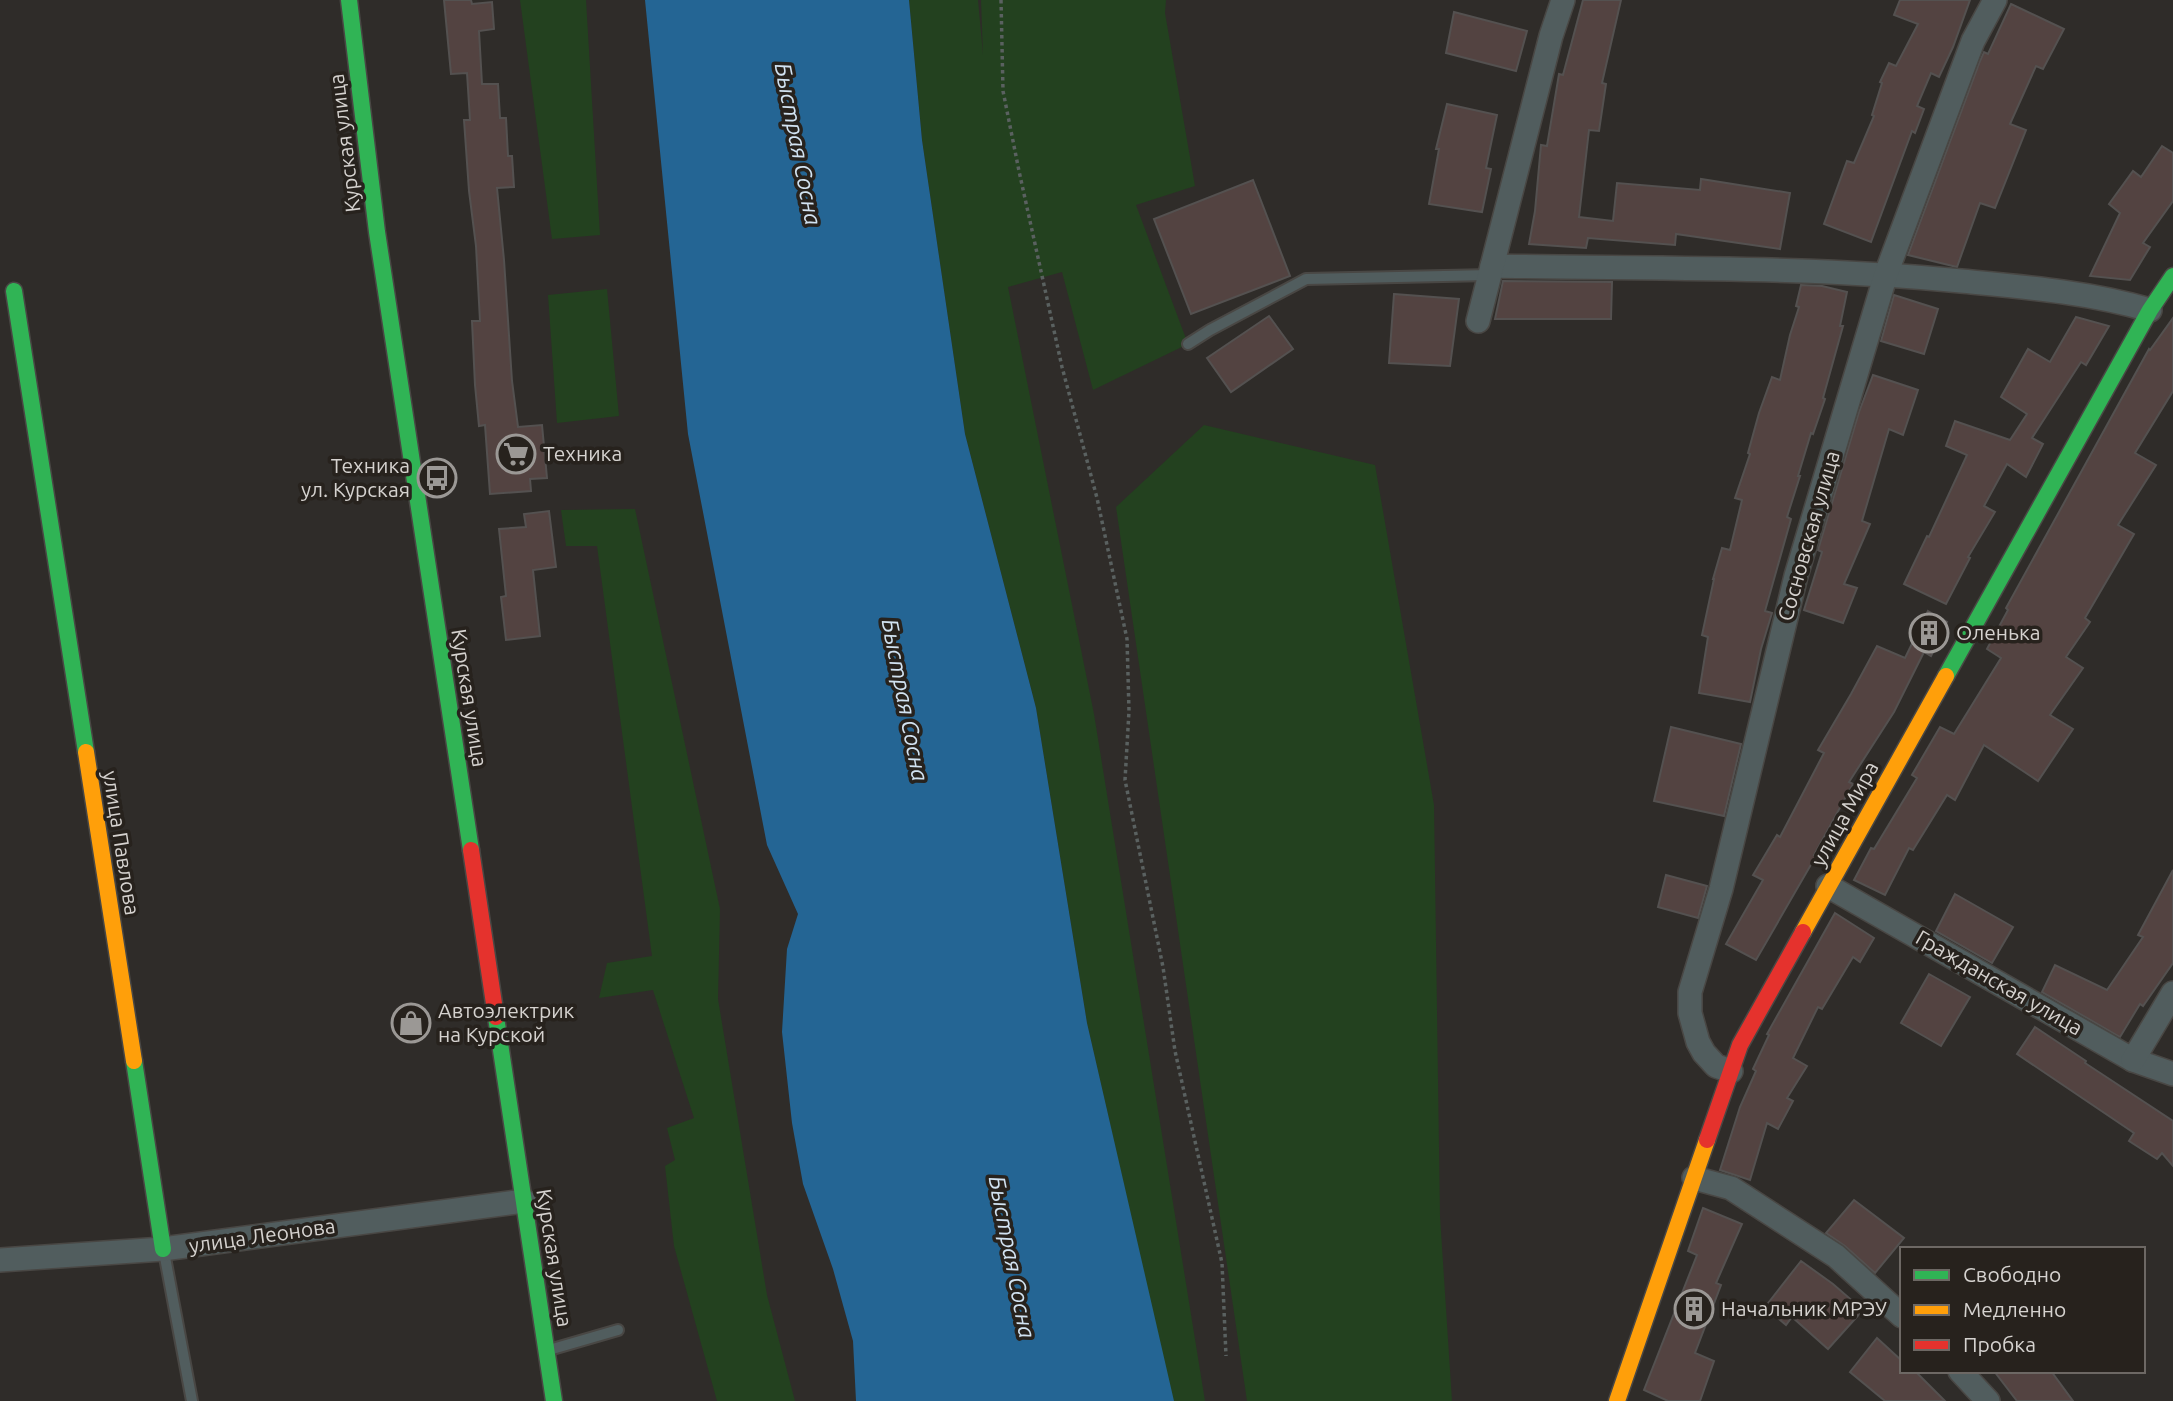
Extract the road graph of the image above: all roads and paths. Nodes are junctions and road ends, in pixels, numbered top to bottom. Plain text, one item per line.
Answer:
1 (349, 0) edge
2 (1001, 0) edge
3 (1563, 0) edge
4 (1995, 0) edge
5 (1491, 270) junction
6 (1886, 274) junction
7 (2173, 276) edge
8 (14, 291) dead end
9 (2150, 310) junction
10 (1478, 321) dead end
11 (1188, 344) dead end
12 (1828, 886) junction
13 (2173, 993) edge
14 (2133, 1060) junction
15 (1731, 1071) junction
16 (2173, 1074) edge
17 (1694, 1178) junction
18 (524, 1201) junction
19 (163, 1249) junction
20 (0, 1260) edge
21 (1900, 1314) edge
22 (618, 1330) dead end
23 (547, 1351) junction
24 (1226, 1356) dead end
25 (1962, 1373) edge
26 (192, 1401) edge
27 (554, 1401) edge
28 (1616, 1401) edge
29 (1988, 1401) edge

1 - 18 street, Курская улица
2 - 24 path
3 - 5 street
4 - 6 street, Сосновская улица
5 - 6 street
5 - 10 street
5 - 11 lane
6 - 9 street
6 - 15 street, Сосновская улица
7 - 9 street, улица Мира
8 - 19 street, улица Павлова
9 - 12 street, улица Мира
12 - 14 street, Гражданская улица
12 - 15 street, улица Мира
13 - 14 street
14 - 16 street, Гражданская улица
15 - 17 street, улица Мира
17 - 21 street
17 - 28 street, улица Мира
18 - 19 street, улица Леонова
18 - 23 street, Курская улица
19 - 20 street, улица Леонова
19 - 26 lane, улица Павлова
22 - 23 lane
23 - 27 street, Курская улица
25 - 29 street

